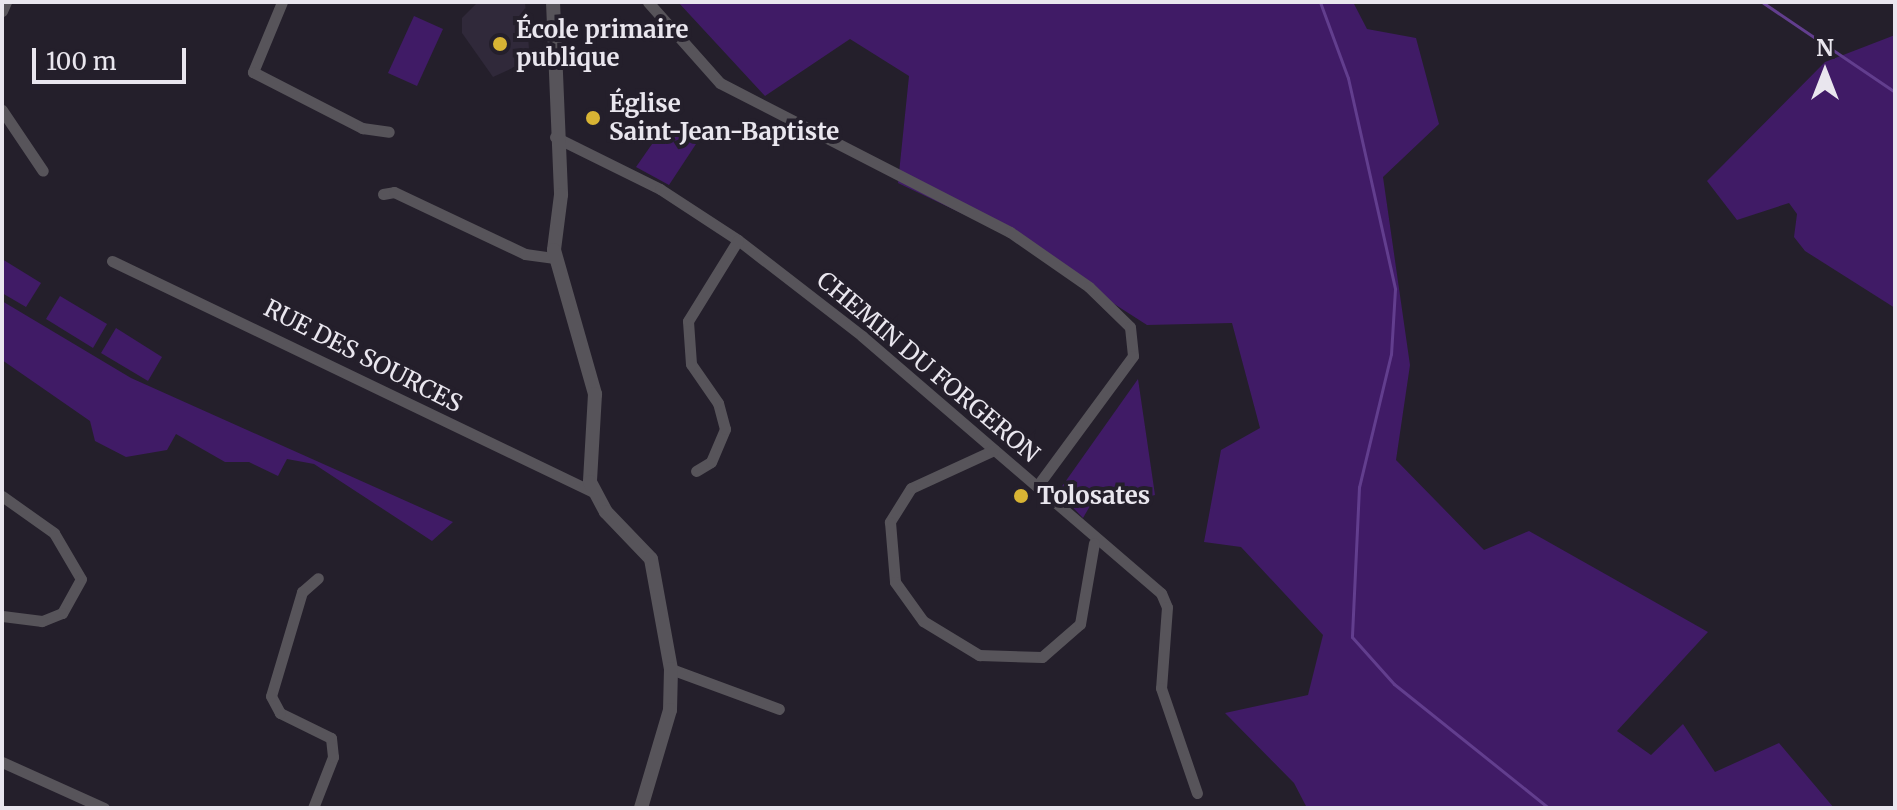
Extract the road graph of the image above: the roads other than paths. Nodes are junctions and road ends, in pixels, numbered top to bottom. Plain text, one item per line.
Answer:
1 (6, 2) edge
2 (282, 2) edge
3 (648, 2) edge
4 (552, 4) edge
5 (2, 10) edge
6 (2, 110) edge
7 (389, 132) dead end
8 (555, 137) junction
9 (43, 171) dead end
10 (383, 194) dead end
11 (738, 240) junction
12 (553, 258) junction
13 (112, 261) dead end
14 (994, 450) junction
15 (696, 471) dead end
16 (1037, 486) junction
17 (593, 492) junction
18 (2, 496) edge
19 (1094, 543) junction
20 (318, 578) dead end
21 (2, 616) edge
22 (671, 669) junction
23 (779, 709) dead end
24 (2, 762) edge
25 (1197, 793) dead end
26 (104, 808) edge
27 (313, 808) edge
28 (641, 808) edge

1 - 5 street
2 - 7 street
3 - 16 street
4 - 8 street
6 - 9 street
8 - 11 street, CHEMIN DU FORGERON
8 - 12 street
10 - 12 street
11 - 14 street, CHEMIN DU FORGERON
11 - 15 street
12 - 17 street
13 - 17 street, RUE DES SOURCES
14 - 16 street, CHEMIN DU FORGERON
14 - 19 street
16 - 19 street, CHEMIN DU FORGERON
17 - 22 street
18 - 21 street
19 - 25 street, CHEMIN DU FORGERON
20 - 27 street
22 - 23 street
22 - 28 street
24 - 26 street

